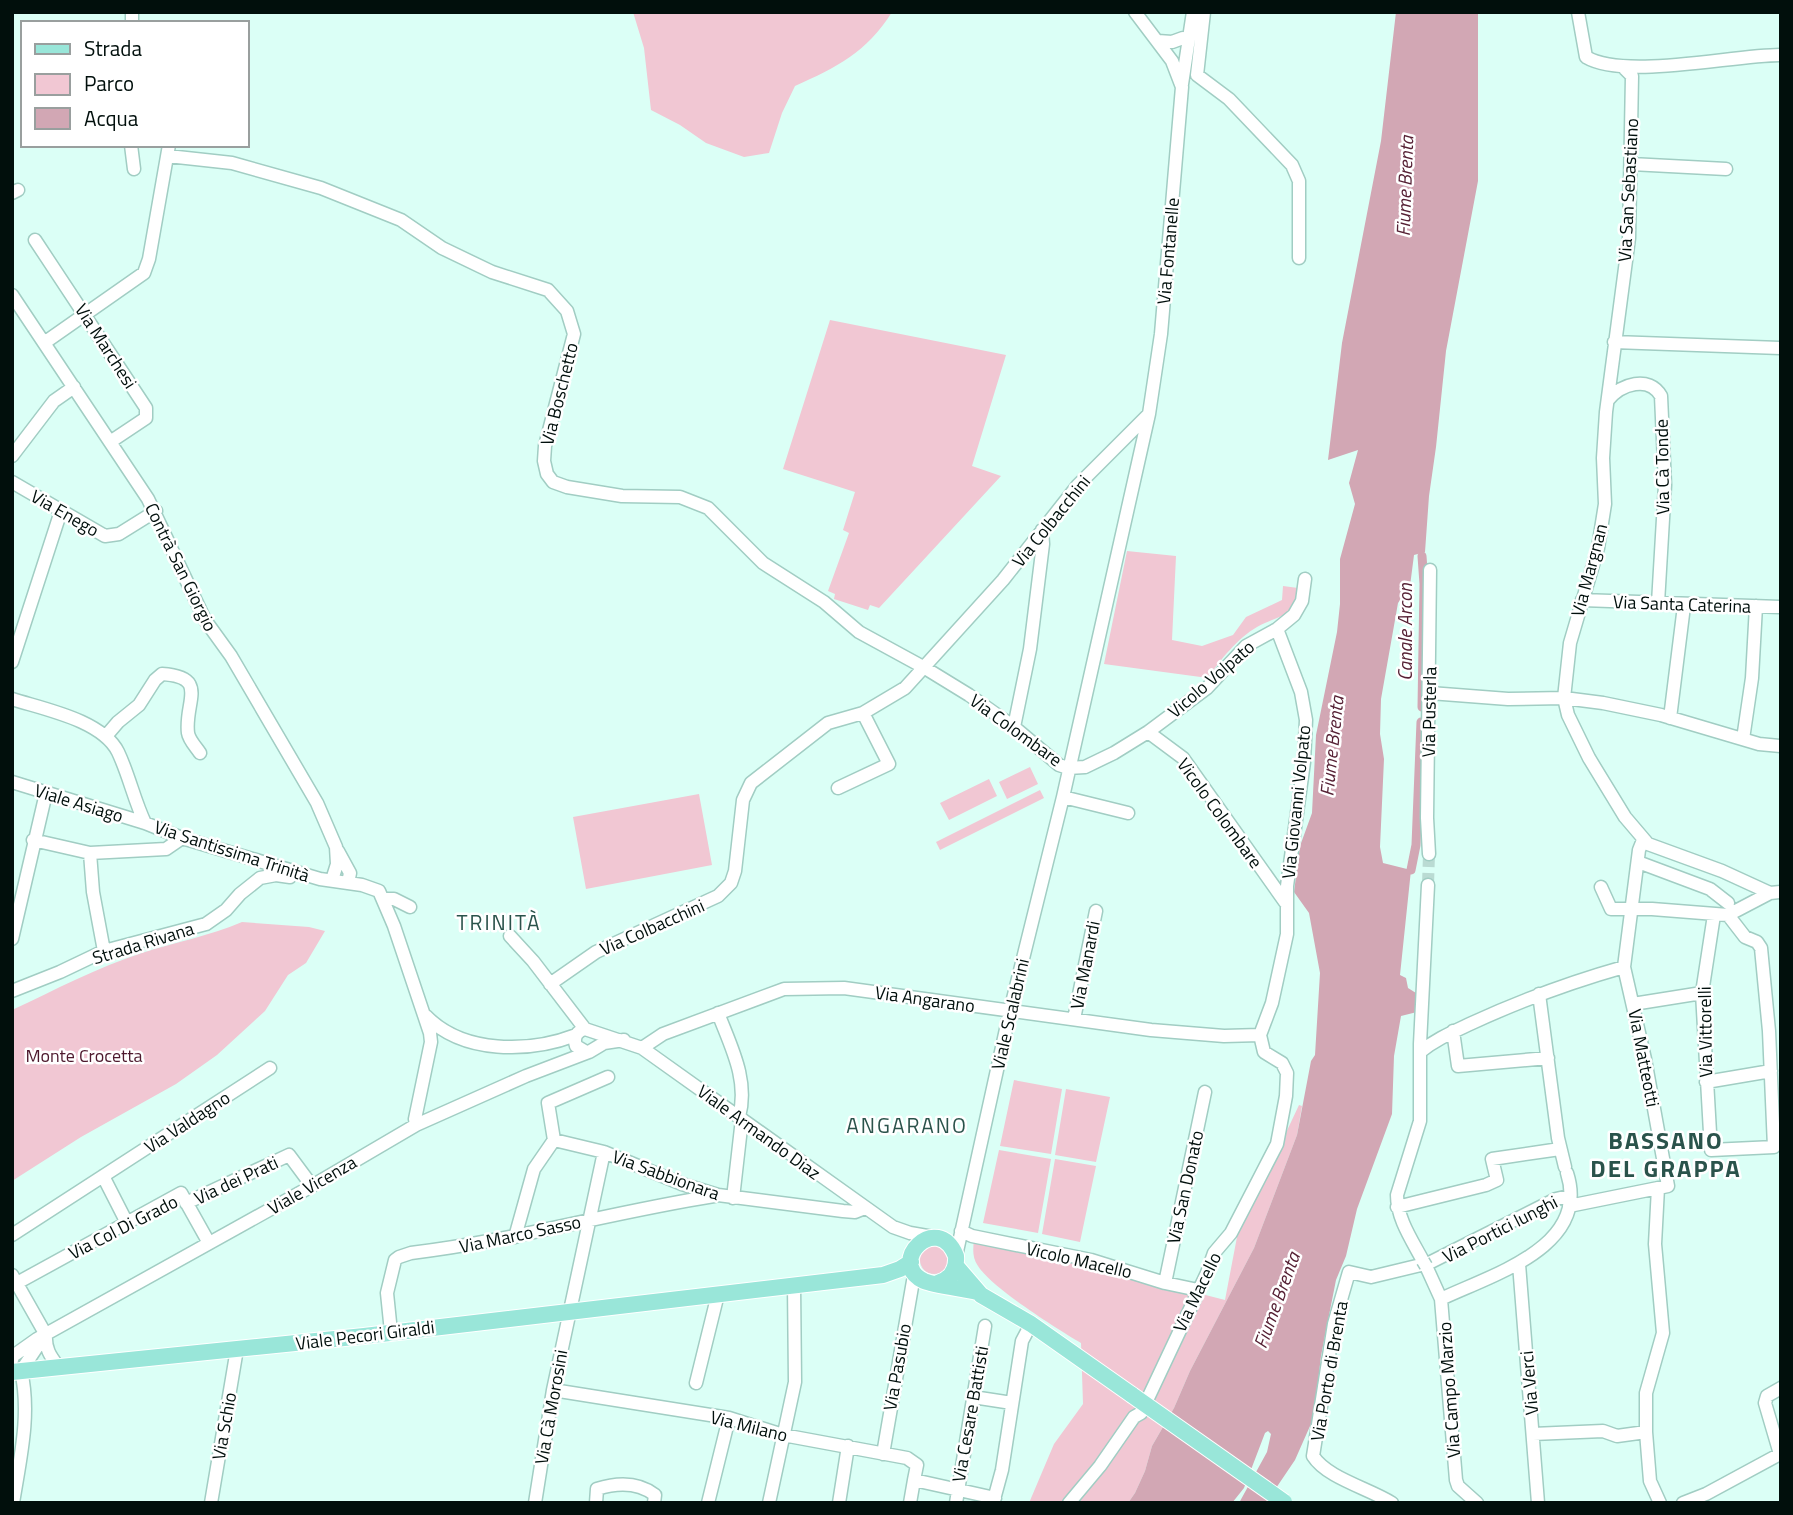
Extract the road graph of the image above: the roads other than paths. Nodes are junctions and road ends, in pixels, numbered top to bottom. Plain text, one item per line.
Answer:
1 (1135, 12) edge
2 (1194, 12) edge
3 (1204, 12) edge
4 (1578, 12) edge
5 (1186, 35) junction
6 (1158, 41) junction
7 (1781, 55) edge
8 (1177, 64) junction
9 (1623, 67) junction
10 (131, 147) edge
11 (168, 151) edge
12 (1631, 164) junction
13 (134, 169) dead end
14 (1726, 169) dead end
15 (35, 240) dead end
16 (1299, 258) dead end
17 (12, 295) edge
18 (86, 314) junction
19 (1614, 342) junction
20 (44, 343) junction
21 (1781, 348) edge
22 (74, 387) junction
23 (1608, 400) junction
24 (1149, 414) junction
25 (110, 442) junction
26 (12, 456) edge
27 (12, 482) edge
28 (61, 511) junction
29 (156, 511) junction
30 (1042, 530) junction
31 (1430, 570) dead end
32 (1306, 579) dead end
33 (1582, 600) junction
34 (1658, 603) junction
35 (1684, 606) junction
36 (1756, 606) junction
37 (1781, 607) edge
38 (1277, 629) junction
39 (12, 662) edge
40 (925, 668) junction
41 (1430, 693) junction
42 (1564, 698) junction
43 (12, 699) edge
44 (863, 713) junction
45 (1670, 718) junction
46 (1014, 727) junction
47 (1148, 732) junction
48 (106, 736) junction
49 (1743, 739) junction
50 (1781, 746) edge
51 (200, 753) dead end
52 (1068, 768) junction
53 (12, 782) edge
54 (838, 788) dead end
55 (46, 793) junction
56 (1063, 797) junction
57 (1128, 813) dead end
58 (145, 823) junction
59 (182, 838) junction
60 (33, 840) junction
61 (1643, 840) junction
62 (336, 847) junction
63 (90, 853) junction
64 (1429, 854) tunnel mouth
65 (1639, 862) junction
66 (301, 873) junction
67 (332, 880) junction
68 (348, 883) junction
69 (1428, 885) tunnel mouth
70 (1601, 887) dead end
71 (1775, 892) edge
72 (384, 899) junction
73 (1285, 902) junction
74 (410, 906) dead end
75 (1631, 909) junction
76 (1728, 909) junction
77 (1096, 911) dead end
78 (1714, 915) junction
79 (510, 936) dead end
80 (12, 939) edge
81 (104, 951) junction
82 (1624, 967) junction
83 (550, 984) junction
84 (12, 991) edge
85 (1539, 993) junction
86 (1702, 993) junction
87 (1633, 1004) junction
88 (1010, 1011) junction
89 (718, 1013) junction
90 (426, 1015) junction
91 (1074, 1019) junction
92 (581, 1029) junction
93 (1453, 1031) junction
94 (452, 1035) junction
95 (1260, 1035) junction
96 (624, 1040) junction
97 (431, 1042) junction
98 (642, 1048) junction
99 (591, 1050) junction
100 (1420, 1052) junction
101 (1548, 1058) junction
102 (270, 1068) dead end
103 (1771, 1071) junction
104 (608, 1077) dead end
105 (1706, 1082) junction
106 (1205, 1092) dead end
107 (740, 1118) junction
108 (416, 1125) junction
109 (554, 1140) junction
110 (1559, 1143) junction
111 (604, 1152) junction
112 (103, 1176) junction
113 (312, 1186) junction
114 (1658, 1188) junction
115 (718, 1195) junction
116 (733, 1198) junction
117 (1569, 1201) junction
118 (186, 1203) junction
119 (1397, 1207) junction
120 (865, 1208) junction
121 (589, 1219) junction
122 (127, 1223) junction
123 (893, 1227) junction
124 (961, 1231) junction
125 (12, 1235) edge
126 (515, 1237) junction
127 (209, 1243) junction
128 (948, 1250) junction
129 (911, 1257) junction
130 (1519, 1264) junction
131 (1349, 1272) joint
132 (883, 1275) junction
133 (15, 1279) edge
134 (926, 1282) junction
135 (1165, 1283) junction
136 (794, 1285) junction
137 (1198, 1290) junction
138 (980, 1292) junction
139 (718, 1294) junction
140 (1441, 1299) junction
141 (569, 1312) junction
142 (1031, 1324) junction
143 (985, 1326) dead end
144 (391, 1332) junction
145 (46, 1335) junction
146 (26, 1346) junction
147 (237, 1349) junction
148 (12, 1350) edge
149 (58, 1366) junction
150 (14, 1369) edge
151 (696, 1383) dead end
152 (553, 1391) junction
153 (1778, 1393) edge
154 (973, 1397) junction
155 (1012, 1403) junction
156 (729, 1418) junction
157 (1646, 1432) junction
158 (1533, 1434) junction
159 (783, 1435) junction
160 (848, 1446) junction
161 (1780, 1452) edge
162 (883, 1454) junction
163 (919, 1481) junction
164 (957, 1496) edge
165 (994, 1500) edge
166 (13, 1503) edge
167 (211, 1503) edge
168 (535, 1503) edge
169 (596, 1503) edge
170 (654, 1503) edge
171 (708, 1503) edge
172 (769, 1503) edge
173 (839, 1503) edge
174 (910, 1503) edge
175 (1069, 1503) edge
176 (1284, 1503) edge
177 (1392, 1503) edge
178 (1477, 1503) edge
179 (1538, 1503) edge
180 (1660, 1503) edge
181 (1683, 1503) edge

1 - 6 street, Via Fontanelle
2 - 5 street
3 - 16 street
4 - 9 street
5 - 6 street
5 - 8 street
6 - 8 street, Via Fontanelle
7 - 9 street
8 - 24 street, Via Fontanelle
9 - 12 street, Via San Sebastiano
10 - 13 street
11 - 18 street
11 - 40 street, Via Boschetto
12 - 14 street
12 - 19 street, Via San Sebastiano
15 - 18 street, Via Marchesi
17 - 20 street, Contrà San Giorgio
18 - 20 street
18 - 25 street, Via Marchesi
19 - 21 street
19 - 23 street, Via San Sebastiano
20 - 22 street, Contrà San Giorgio
22 - 25 street, Contrà San Giorgio
22 - 26 street
23 - 33 street, Via Margnan
23 - 34 street, Via Cà Tonde
24 - 30 street, Via Colbacchini
24 - 52 street, Viale Scalabrini
25 - 29 street, Contrà San Giorgio
27 - 28 street, Via Enego
28 - 29 street, Via Enego
28 - 39 street
29 - 62 street, Contrà San Giorgio
30 - 40 street, Via Colbacchini
30 - 46 street
31 - 41 street, Via Pusterla
32 - 38 street
33 - 34 street, Via Santa Caterina
33 - 42 street, Via Margnan
34 - 35 street, Via Santa Caterina
35 - 36 street, Via Santa Caterina
35 - 45 street
36 - 37 street, Via Santa Caterina
36 - 49 street
38 - 47 street, Vicolo Volpato
38 - 73 street, Via Giovanni Volpato
40 - 44 street, Via Colbacchini
40 - 46 street, Via Colombare
41 - 42 street
41 - 64 street, Via Pusterla
42 - 45 street
42 - 61 street
43 - 48 street
44 - 54 street
44 - 83 street, Via Colbacchini
45 - 49 street
46 - 52 street, Via Colombare
47 - 52 street, Via Colombare
47 - 73 street, Vicolo Colombare
48 - 51 street
48 - 58 street, Via Santissima Trinità
49 - 50 street
52 - 56 street, Viale Scalabrini
53 - 55 street, Viale Asiago
55 - 58 street, Viale Asiago
55 - 60 street
56 - 57 street
56 - 88 street, Viale Scalabrini
58 - 59 street, Via Santissima Trinità
59 - 63 street
59 - 66 street, Via Santissima Trinità
60 - 63 street
60 - 80 street
61 - 65 street
61 - 71 street
62 - 67 street
62 - 68 street, Contrà San Giorgio
63 - 81 street
65 - 75 street
65 - 76 street
66 - 67 street, Via Santissima Trinità
66 - 81 street, Strada Rivana
67 - 68 street, Via Santissima Trinità
68 - 72 street, Via Santissima Trinità
69 - 100 street
70 - 75 street
71 - 76 street
72 - 74 street, Via Santissima Trinità
72 - 90 street
73 - 95 street, Via Giovanni Volpato
75 - 78 street
75 - 82 street
76 - 78 street
76 - 103 street
77 - 91 street, Via Manardi
78 - 86 street, Via Vittorelli
79 - 83 street
81 - 84 street, Strada Rivana
82 - 85 street
82 - 87 street, Via Matteotti
83 - 92 street
85 - 93 street
85 - 101 street
86 - 87 street
86 - 105 street, Via Vittorelli
87 - 114 street, Via Matteotti
88 - 89 street, Via Angarano
88 - 91 street, Via Angarano
88 - 124 street, Viale Scalabrini
89 - 98 street, Via Angarano
89 - 107 street, Via Sabbionara
90 - 94 street
90 - 97 street
91 - 95 street, Via Angarano
92 - 94 street
92 - 96 street, Viale Armando Diaz
92 - 99 street
92 - 99 street
93 - 100 street
93 - 101 street
94 - 97 street
95 - 137 street, Via Macello
96 - 98 street, Viale Armando Diaz
96 - 99 street
97 - 108 street
98 - 107 street, Viale Armando Diaz
99 - 108 street, Viale Vicenza
100 - 119 street
101 - 110 street
102 - 112 street, Via Valdagno
103 - 105 street
103 - 105 street, Via Vittorelli
104 - 109 street
106 - 135 street, Via San Donato
107 - 116 street, Via Sabbionara
107 - 120 street, Viale Armando Diaz
108 - 113 street, Viale Vicenza
109 - 111 street, Via Sabbionara
109 - 126 street
110 - 117 street
110 - 119 street
111 - 115 street, Via Sabbionara
111 - 121 street, Via Sabbionara
112 - 122 street
112 - 125 street, Via Valdagno
113 - 118 street, Via dei Prati
113 - 127 street, Viale Vicenza
114 - 117 street, Via Portici lunghi
114 - 157 street
115 - 116 street, Via Sabbionara
115 - 121 street, Via Marco Sasso
116 - 120 street
117 - 130 street
117 - 131 street, Via Portici lunghi
118 - 122 street, Via Col Di Grado
118 - 127 street, Via Col Di Grado
119 - 140 street, Via Campo Marzio
120 - 123 street, Viale Armando Diaz
121 - 126 street, Via Marco Sasso
121 - 141 street, Via Sabbionara
122 - 133 street, Via Col Di Grado
123 - 128 street, Viale Armando Diaz
123 - 129 street, Viale Armando Diaz
124 - 128 street, Viale Scalabrini
124 - 135 street, Vicolo Macello
126 - 144 street, Via Marco Sasso
127 - 145 street, Viale Vicenza
128 - 129 main road
128 - 134 main road
128 - 138 main road
129 - 132 main road, Viale Pecori Giraldi
129 - 134 main road, Viale Armando Diaz
130 - 140 street
130 - 158 street, Via Verci
131 - 177 street, Via Porto di Brenta
132 - 134 main road, Viale Pecori Giraldi
132 - 136 main road, Viale Pecori Giraldi
133 - 145 street
134 - 138 main road
134 - 162 street, Via Pasubio
135 - 137 street, Vicolo Macello
136 - 139 main road, Viale Pecori Giraldi
136 - 159 street
137 - 175 street, Via Macello
138 - 142 main road
139 - 141 main road, Viale Pecori Giraldi
139 - 151 street
140 - 178 street, Via Campo Marzio
141 - 144 main road, Viale Pecori Giraldi
141 - 152 street, Via Cà Morosini
142 - 155 street
142 - 176 main road, bridge
143 - 154 street, Via Cesare Battisti
144 - 147 main road, Viale Pecori Giraldi
145 - 146 street, Viale Vicenza
145 - 149 street
145 - 150 street
146 - 148 street
146 - 150 street
147 - 149 main road, Viale Pecori Giraldi
147 - 167 street, Via Schio
149 - 150 main road, Viale Pecori Giraldi
150 - 166 street
152 - 156 street, Via Milano
152 - 168 street, Via Cà Morosini
153 - 161 street
154 - 155 street
154 - 164 street, Via Cesare Battisti
155 - 165 street
156 - 159 street, Via Milano
156 - 171 street
157 - 158 street
157 - 180 street
158 - 179 street, Via Verci
159 - 160 street, Via Milano
159 - 172 street
160 - 162 street, Via Milano
160 - 173 street
161 - 181 street
162 - 163 street, Via Milano
163 - 164 street
163 - 174 street
164 - 165 street
169 - 170 street

